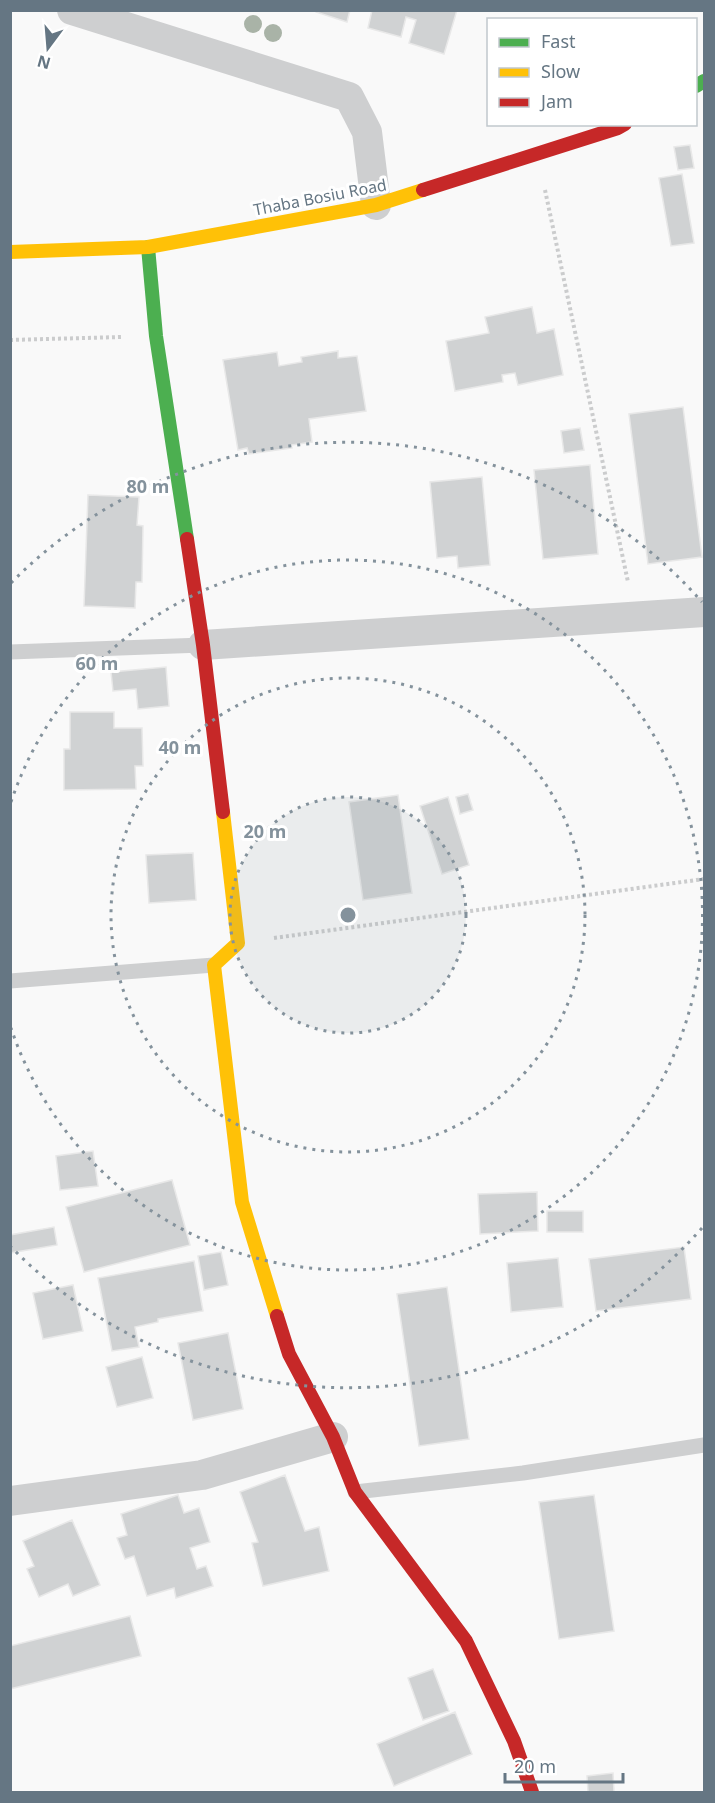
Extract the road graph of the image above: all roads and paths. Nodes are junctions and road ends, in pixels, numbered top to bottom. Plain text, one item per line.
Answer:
1 (72, 10) edge
2 (622, 126) edge
3 (537, 154) junction
4 (376, 205) junction
5 (148, 247) junction
6 (10, 252) edge
7 (156, 336) junction
8 (10, 340) edge
9 (705, 612) edge
10 (635, 616) junction
11 (203, 645) junction
12 (10, 652) edge
13 (705, 879) edge
14 (238, 943) junction
15 (214, 965) junction
16 (10, 981) edge
17 (333, 1437) junction
18 (705, 1445) edge
19 (355, 1492) junction
20 (10, 1501) edge
21 (532, 1792) edge

1 - 4 street
2 - 3 street, Thaba Bosiu Road
3 - 4 street, Thaba Bosiu Road
3 - 10 path
4 - 5 street, Thaba Bosiu Road
5 - 6 street, Thaba Bosiu Road
5 - 7 street
7 - 8 path
7 - 11 street
9 - 10 street
10 - 11 street
11 - 12 lane
11 - 14 street
13 - 14 path
14 - 15 street
15 - 16 lane
15 - 17 street
17 - 19 street
17 - 20 street
18 - 19 lane
19 - 21 street

